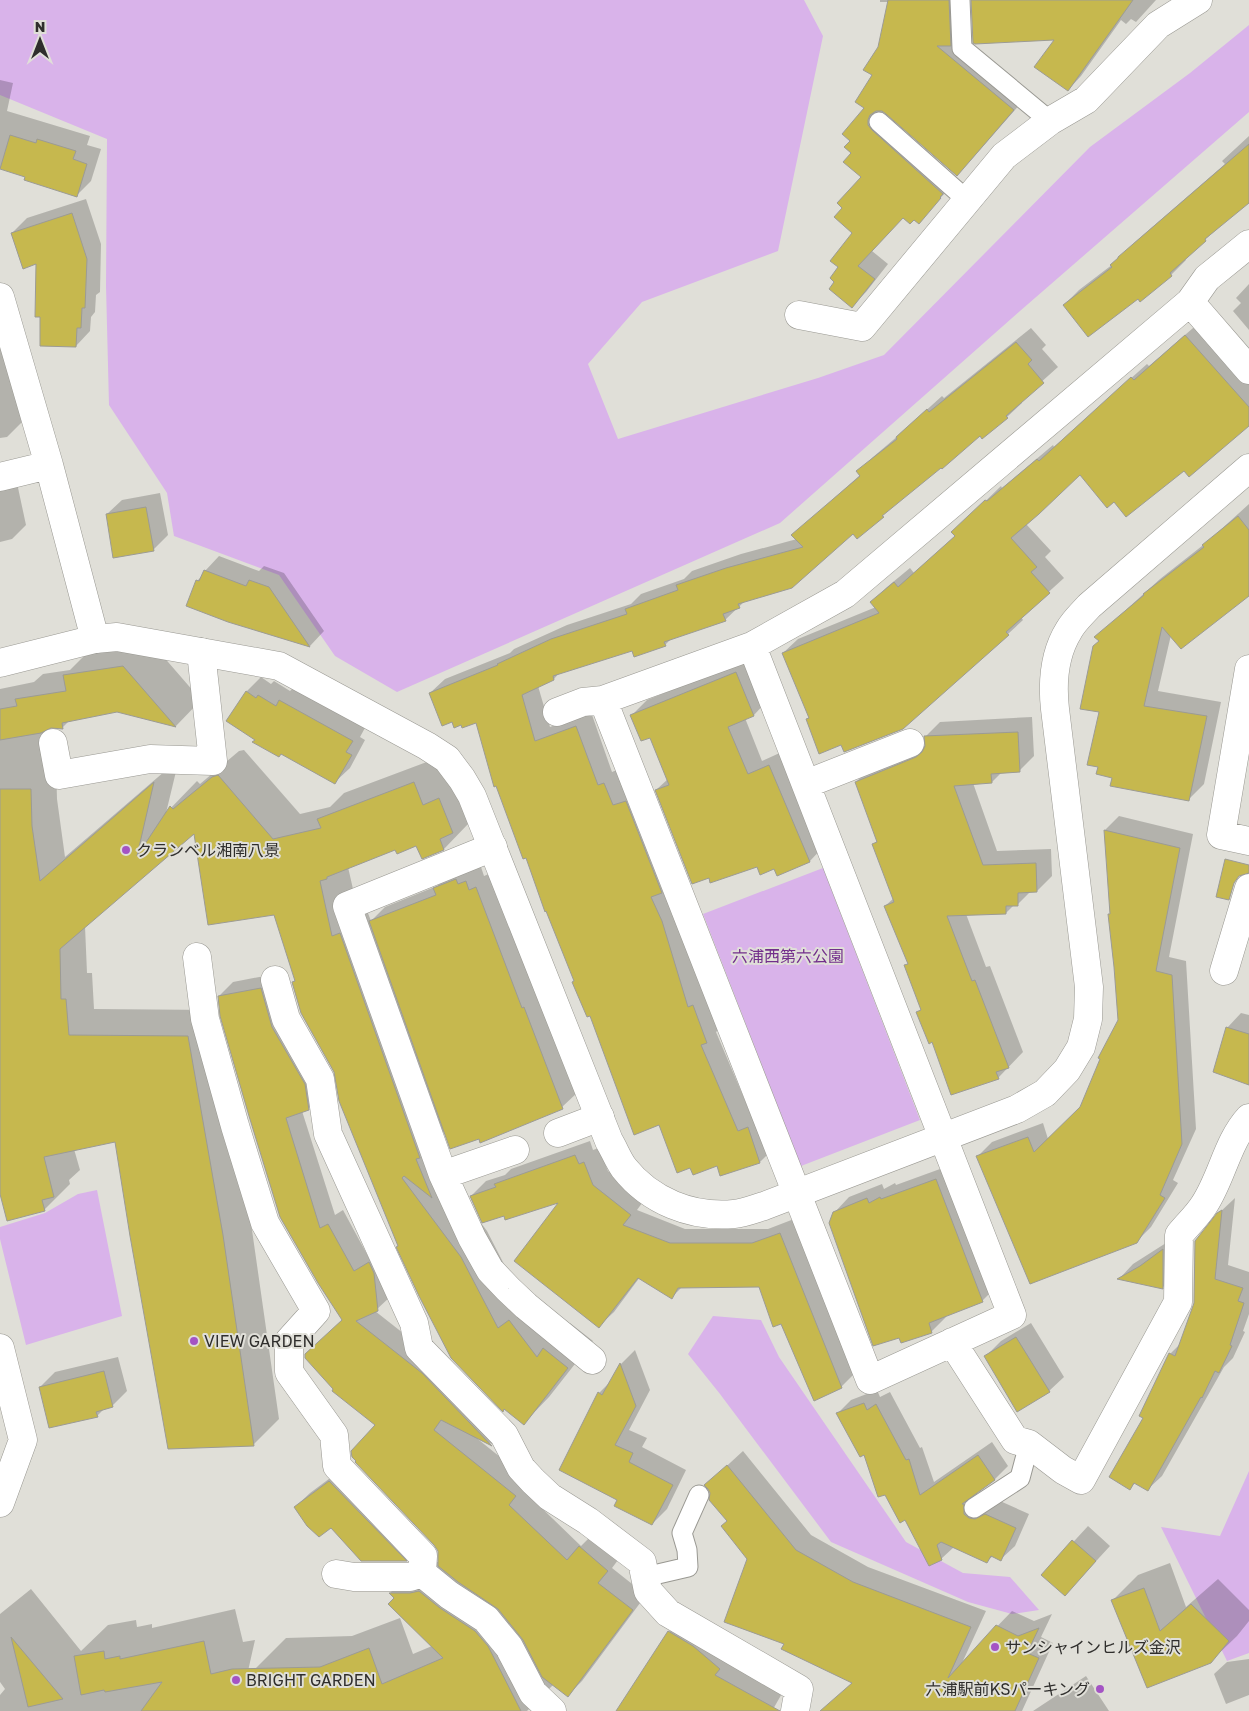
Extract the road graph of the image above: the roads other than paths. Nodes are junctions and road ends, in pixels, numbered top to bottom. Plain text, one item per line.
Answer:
1 (960, 0) edge
2 (1198, 0) edge
3 (1050, 121) junction
4 (879, 122) dead end
5 (967, 200) junction
6 (1249, 244) edge
7 (1, 302) edge
8 (1190, 302) junction
9 (799, 315) dead end
10 (1249, 370) edge
11 (49, 465) junction
12 (1249, 468) edge
13 (0, 477) edge
14 (95, 639) junction
15 (752, 646) junction
16 (201, 652) junction
17 (0, 663) edge
18 (1249, 669) edge
19 (603, 700) junction
20 (557, 712) dead end
21 (53, 743) dead end
22 (910, 743) dead end
23 (806, 784) junction
24 (1249, 841) edge
25 (493, 847) junction
26 (1249, 888) edge
27 (197, 957) dead end
28 (1224, 971) dead end
29 (275, 980) dead end
30 (600, 1117) junction
31 (1249, 1118) edge
32 (558, 1133) dead end
33 (944, 1137) junction
34 (515, 1150) dead end
35 (444, 1175) junction
36 (798, 1193) junction
37 (952, 1342) junction
38 (0, 1348) edge
39 (592, 1360) dead end
40 (1029, 1444) junction
41 (699, 1495) dead end
42 (0, 1503) edge
43 (974, 1508) dead end
44 (422, 1573) junction
45 (336, 1574) dead end
46 (646, 1577) junction
47 (552, 1711) edge
48 (795, 1711) edge

1 - 3 lane
2 - 3 street
3 - 5 street
4 - 5 lane
5 - 9 street
6 - 8 street
7 - 11 street
8 - 10 street
8 - 15 street
11 - 13 street
11 - 14 street
12 - 33 street
14 - 16 street
14 - 17 street
15 - 19 street
15 - 23 street
16 - 21 street
16 - 25 street
18 - 24 street
19 - 20 street
19 - 36 street
22 - 23 street
23 - 33 street
25 - 30 street
25 - 35 street
26 - 28 street
27 - 44 street
29 - 46 street
30 - 32 street
30 - 36 street
31 - 40 street
33 - 36 street
33 - 37 street
34 - 35 street
35 - 39 street
36 - 37 street
37 - 40 street
38 - 42 street
40 - 43 lane
41 - 46 lane
44 - 45 street
44 - 47 street
46 - 48 street

